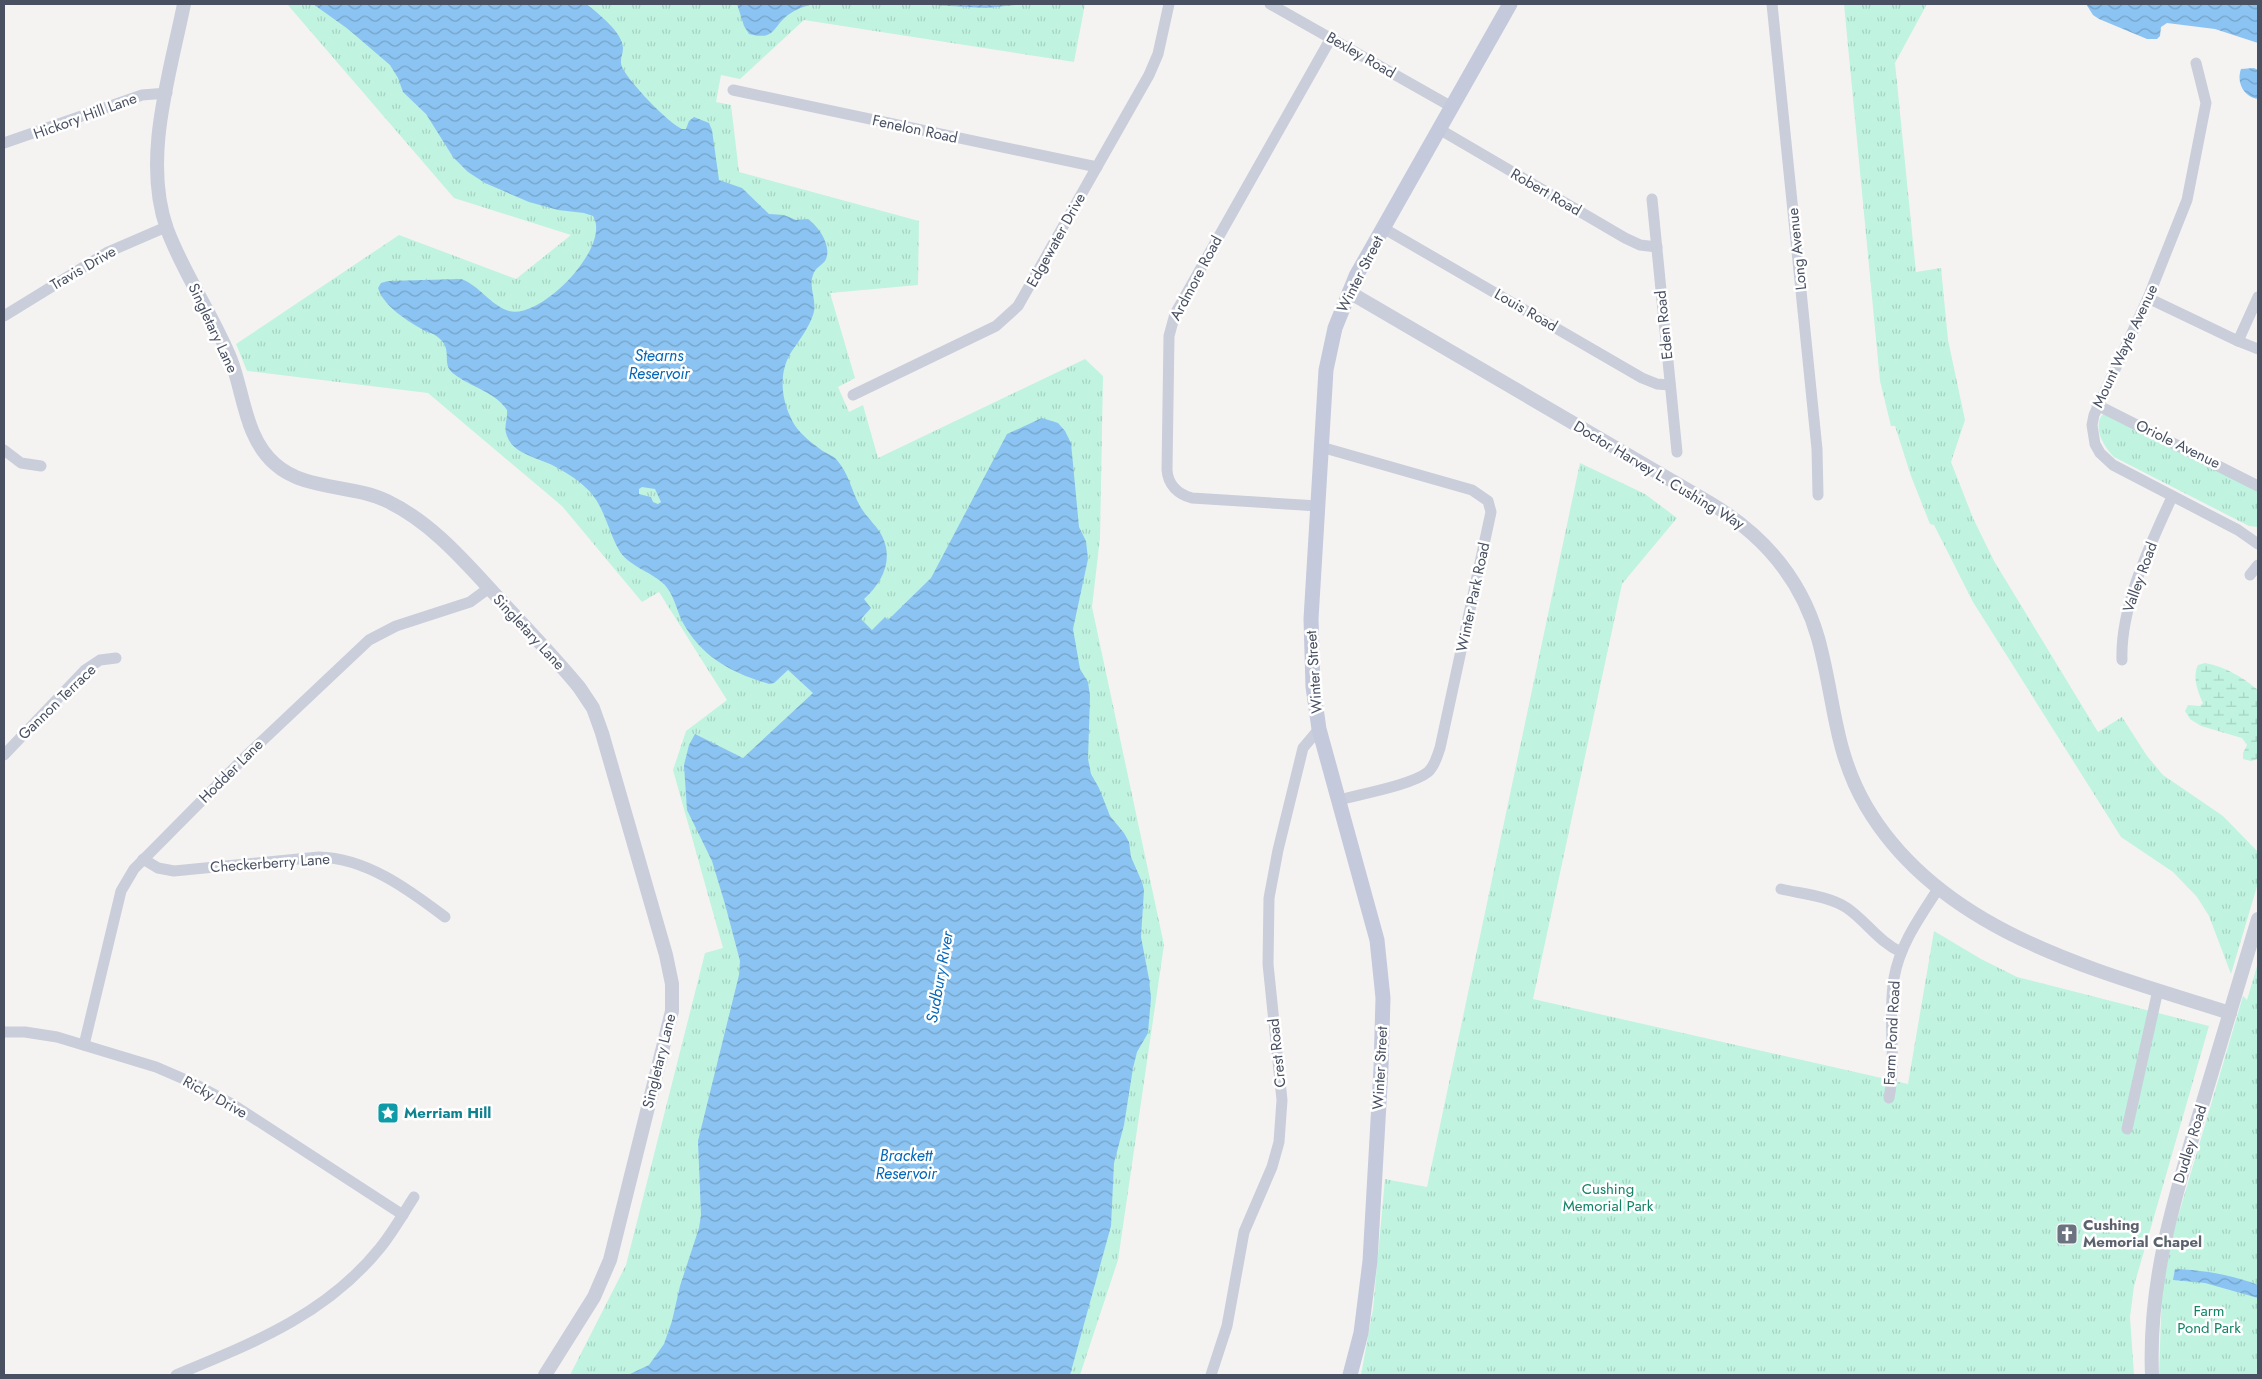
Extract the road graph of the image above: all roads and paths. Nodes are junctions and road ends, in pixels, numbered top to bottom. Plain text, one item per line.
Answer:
1 (184, 4) edge
2 (1169, 4) edge
3 (1270, 4) edge
4 (1510, 4) edge
5 (1772, 4) edge
6 (1331, 38) junction
7 (2196, 63) dead end
8 (732, 90) dead end
9 (167, 93) junction
10 (1452, 107) junction
11 (1439, 129) junction
12 (4, 143) edge
13 (1097, 167) junction
14 (1652, 199) dead end
15 (166, 227) junction
16 (1384, 228) junction
17 (1656, 247) junction
18 (1349, 292) junction
19 (2258, 297) edge
20 (2148, 298) junction
21 (4, 316) edge
22 (2238, 341) junction
23 (2258, 349) edge
24 (1670, 385) junction
25 (853, 395) dead end
26 (2097, 405) junction
27 (1321, 447) junction
28 (4, 450) edge
29 (1677, 452) dead end
30 (41, 466) dead end
31 (2258, 486) edge
32 (1818, 495) dead end
33 (2172, 497) junction
34 (1318, 506) junction
35 (2258, 544) edge
36 (2258, 565) edge
37 (2250, 575) dead end
38 (489, 588) junction
39 (116, 658) dead end
40 (2122, 660) dead end
41 (1319, 729) junction
42 (4, 755) edge
43 (1339, 800) junction
44 (143, 859) junction
45 (1781, 889) dead end
46 (1938, 889) junction
47 (445, 917) dead end
48 (2258, 919) edge
49 (1901, 952) junction
50 (2158, 990) junction
51 (2230, 1013) junction
52 (4, 1032) edge
53 (84, 1046) junction
54 (1888, 1098) dead end
55 (2127, 1129) dead end
56 (414, 1197) dead end
57 (403, 1215) junction
58 (176, 1375) edge
59 (545, 1375) edge
60 (1211, 1375) edge
61 (1350, 1375) edge
62 (2152, 1375) edge

1 - 9 street, Singletary Lane
2 - 13 street, Edgewater Drive
3 - 6 street, Bexley Road
4 - 10 main road, Winter Street
5 - 32 street, Long Avenue
6 - 10 street, Bexley Road
6 - 34 street, Ardmore Road
7 - 20 street, Mount Wayte Avenue
8 - 13 street, Fenelon Road
9 - 12 street, Hickory Hill Lane
9 - 15 street, Singletary Lane
10 - 11 main road, Winter Street
11 - 16 main road, Winter Street
11 - 17 street, Robert Road
13 - 25 street, Edgewater Drive
14 - 17 street, Eden Road
15 - 21 street, Travis Drive
15 - 38 street, Singletary Lane
16 - 18 main road, Winter Street
16 - 24 street, Louis Road
17 - 24 street, Eden Road
18 - 27 main road, Winter Street
18 - 46 street, Doctor Harvey L. Cushing Way
19 - 22 street
20 - 22 street
20 - 26 street, Mount Wayte Avenue
22 - 23 street
24 - 29 street, Eden Road
26 - 31 street, Oriole Avenue
26 - 33 street, Mount Wayte Avenue
27 - 34 main road, Winter Street
27 - 43 street, Winter Park Road
28 - 30 street
33 - 35 street, Mount Wayte Avenue
33 - 40 street, Valley Road
34 - 41 main road, Winter Street
36 - 37 street
38 - 44 street, Hodder Lane
38 - 59 street, Singletary Lane
39 - 42 street, Gannon Terrace
41 - 43 main road, Winter Street
41 - 60 street, Crest Road
43 - 61 main road, Winter Street
44 - 47 street, Checkerberry Lane
44 - 53 street, Hodder Lane
45 - 49 street
46 - 49 street, Farm Pond Road
46 - 50 street, Doctor Harvey L. Cushing Way
48 - 51 street, Dudley Road
49 - 54 street, Farm Pond Road
50 - 51 street, Doctor Harvey L. Cushing Way
50 - 55 street
51 - 62 street, Dudley Road
52 - 53 street, Ricky Drive
53 - 57 street, Ricky Drive
56 - 57 street
57 - 58 street

